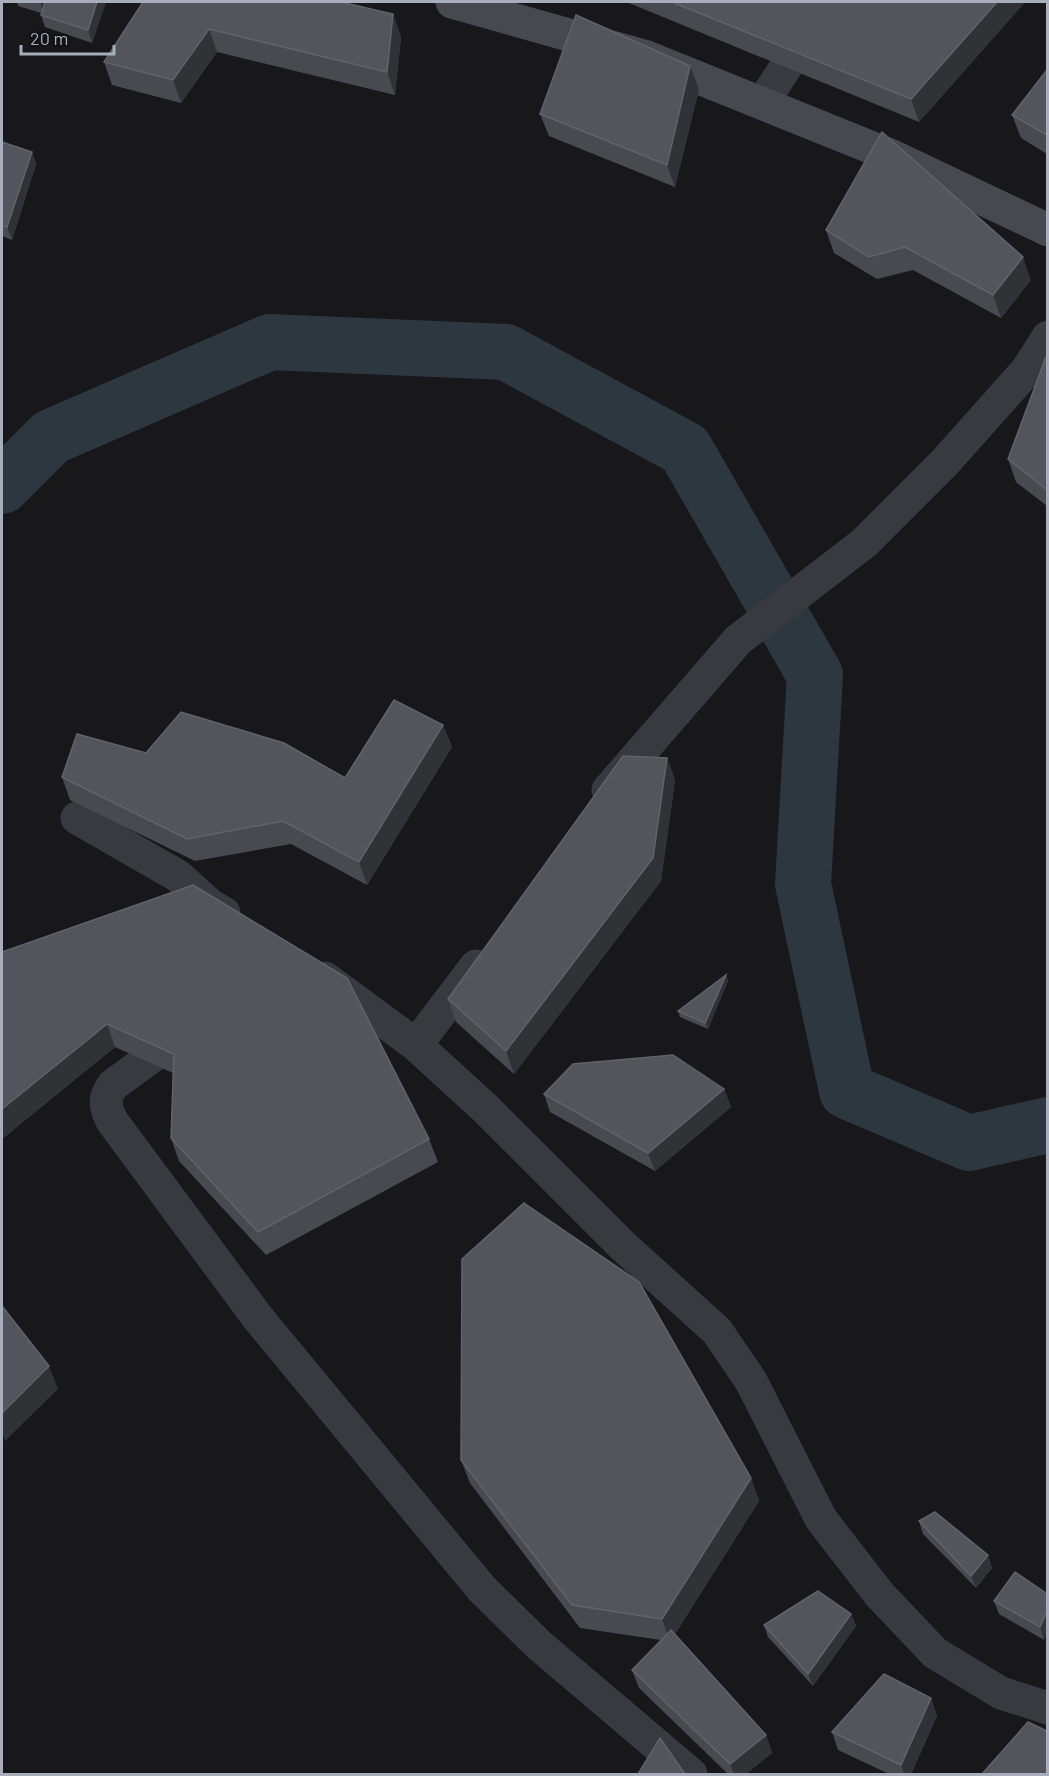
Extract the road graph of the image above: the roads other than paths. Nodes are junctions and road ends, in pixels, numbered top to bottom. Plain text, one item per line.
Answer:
1 (452, 2) edge
2 (828, 2) edge
3 (763, 102) junction
4 (1047, 230) edge
5 (1047, 337) edge
6 (592, 812) edge
7 (77, 818) dead end
8 (247, 927) edge
9 (494, 943) edge
10 (302, 961) edge
11 (208, 1016) edge
12 (416, 1046) junction
13 (1047, 1708) edge
14 (691, 1774) edge

1 - 3 street
2 - 3 street
3 - 4 street
5 - 6 street
7 - 8 street
9 - 12 street
10 - 12 street
11 - 14 street
12 - 13 street

